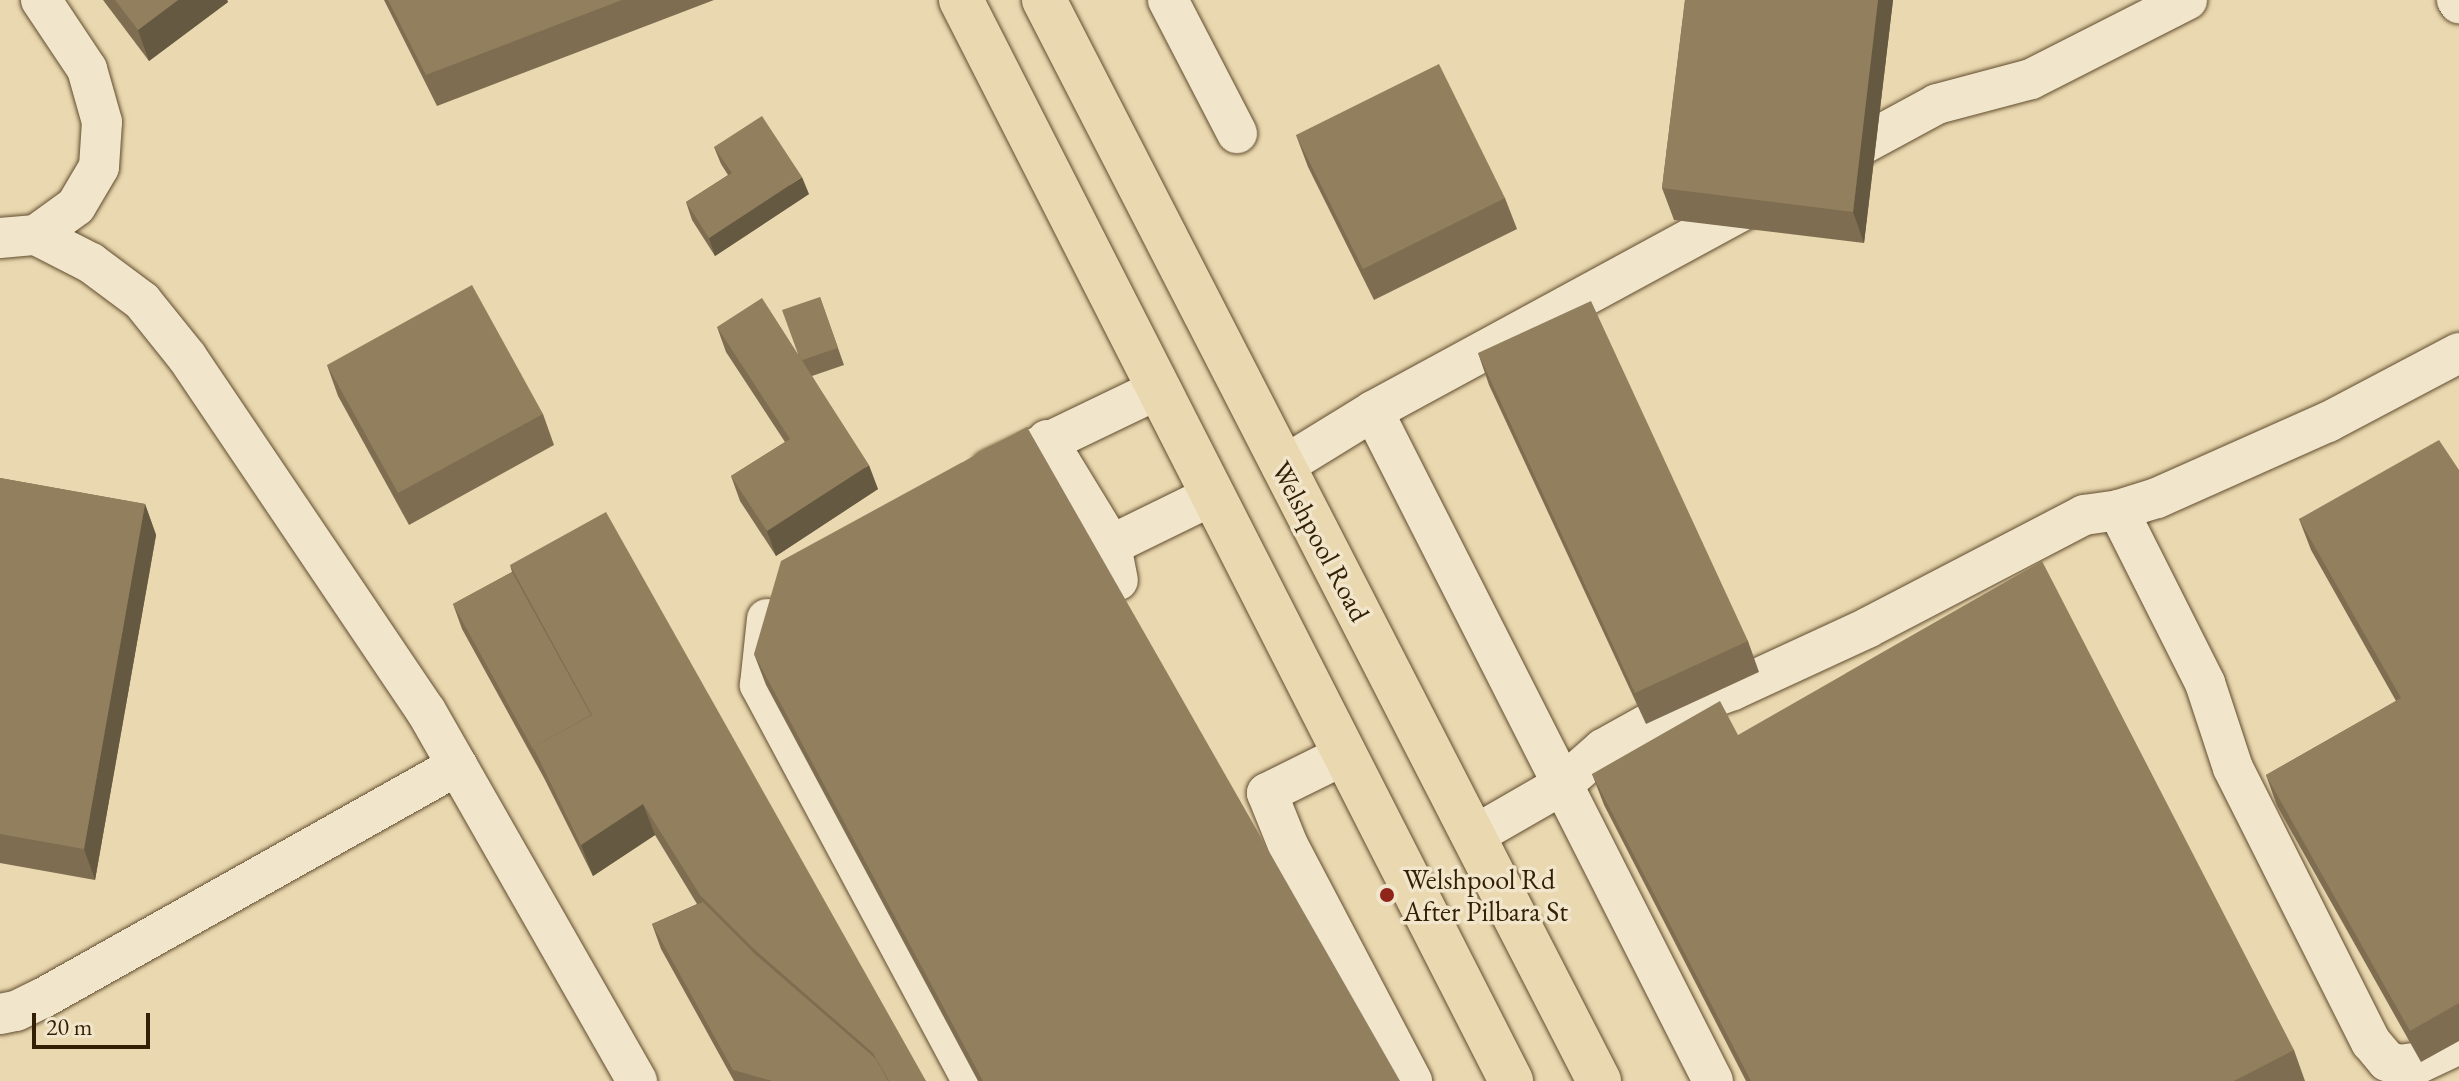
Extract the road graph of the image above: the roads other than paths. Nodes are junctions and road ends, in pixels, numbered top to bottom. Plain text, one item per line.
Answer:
1 (41, 0) edge
2 (961, 0) edge
3 (1044, 0) edge
4 (1168, 0) edge
5 (2187, 0) edge
6 (1237, 133) dead end
7 (18, 237) edge
8 (2459, 353) edge
9 (1158, 389) junction
10 (1373, 411) junction
11 (1047, 440) junction
12 (1282, 467) junction
13 (963, 483) edge
14 (1211, 496) junction
15 (2118, 510) junction
16 (786, 582) edge
17 (1344, 755) junction
18 (457, 766) junction
19 (1562, 785) junction
20 (1475, 835) junction
21 (0, 1014) edge
22 (2456, 1046) dead end
23 (637, 1081) edge
24 (972, 1081) edge
25 (1412, 1081) edge
26 (1511, 1081) edge
27 (1599, 1081) edge
28 (1713, 1081) edge

1 - 7 lane
2 - 9 main road
3 - 12 main road, Welshpool Road
4 - 6 lane
5 - 10 lane
7 - 18 lane
8 - 15 lane
9 - 11 lane
9 - 14 main road
10 - 12 lane
10 - 19 lane
11 - 13 lane
11 - 14 lane
12 - 20 main road, Welshpool Road
14 - 17 main road
15 - 19 lane
15 - 22 lane
16 - 24 lane
17 - 25 lane
17 - 26 main road
18 - 21 lane
18 - 23 lane
19 - 20 lane
19 - 28 lane
20 - 27 main road, Welshpool Road

